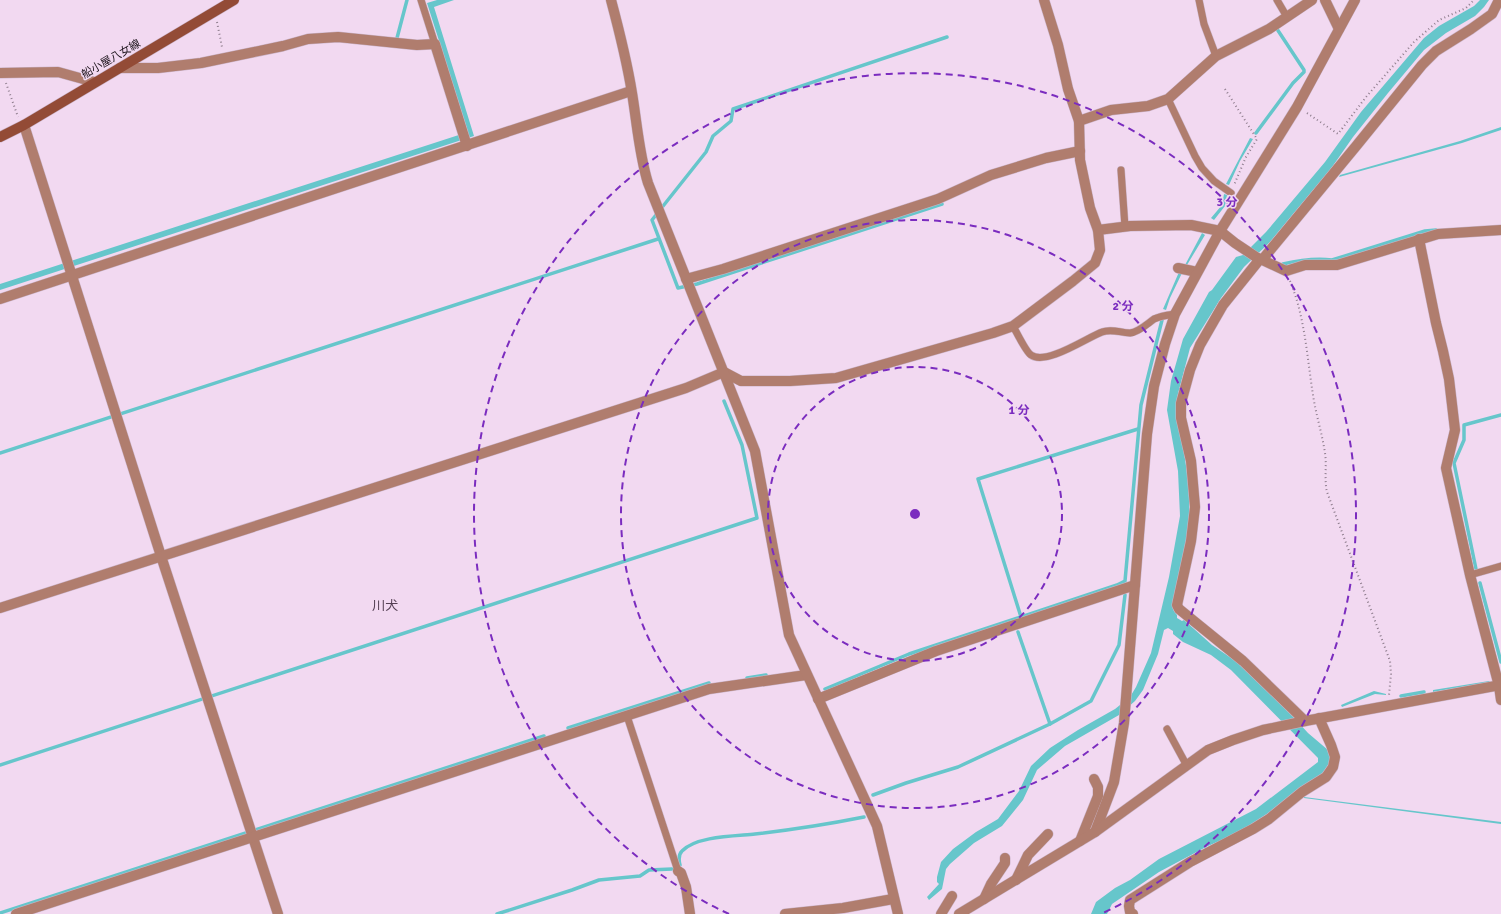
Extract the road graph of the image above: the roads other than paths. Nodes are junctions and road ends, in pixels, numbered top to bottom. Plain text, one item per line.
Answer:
1 (234, 0) edge
2 (421, 0) edge
3 (611, 0) edge
4 (1044, 0) edge
5 (1200, 0) edge
6 (1277, 0) edge
7 (1312, 0) edge
8 (1325, 0) edge
9 (1355, 0) edge
10 (1499, 0) edge
11 (1287, 17) junction
12 (1339, 29) junction
13 (435, 44) junction
14 (1216, 56) junction
15 (120, 68) junction
16 (1, 73) edge
17 (94, 82) junction
18 (631, 91) junction
19 (1168, 99) junction
20 (1080, 121) junction
21 (22, 126) junction
22 (0, 138) edge
23 (466, 139) junction
24 (1080, 150) junction
25 (1121, 170) dead end
26 (1231, 193) road end
27 (1125, 227) junction
28 (1098, 230) junction
29 (1501, 230) edge
30 (1220, 231) junction
31 (1419, 239) junction
32 (1260, 259) junction
33 (69, 268) junction
34 (1178, 268) dead end
35 (1197, 272) junction
36 (686, 280) junction
37 (0, 299) edge
38 (1175, 314) junction
39 (1013, 326) junction
40 (724, 372) junction
41 (161, 556) junction
42 (1501, 566) edge
43 (1470, 576) junction
44 (1135, 585) junction
45 (0, 608) edge
46 (806, 675) junction
47 (1500, 686) edge
48 (818, 699) junction
49 (1501, 700) edge
50 (627, 716) junction
51 (1318, 718) junction
52 (1305, 721) junction
53 (1167, 729) dead end
54 (1187, 766) junction
55 (1094, 779) dead end
56 (1095, 832) junction
57 (1048, 834) dead end
58 (253, 837) junction
59 (1080, 842) junction
60 (1005, 858) dead end
61 (678, 871) joint
62 (1016, 880) junction
63 (952, 896) dead end
64 (893, 899) junction
65 (984, 899) junction
66 (16, 914) edge
67 (278, 914) edge
68 (690, 914) edge
69 (785, 914) edge
70 (898, 914) edge
71 (941, 914) edge
72 (959, 914) edge
73 (1133, 914) edge

1 - 15 main road, 船小屋八女線
2 - 13 lane
3 - 18 street
4 - 20 street
5 - 14 lane
6 - 11 lane
7 - 11 street
8 - 12 street
9 - 12 street
10 - 32 street
11 - 14 street
12 - 30 street
13 - 15 street
13 - 23 street
14 - 19 street
15 - 17 main road, 船小屋八女線
16 - 17 street
17 - 21 main road, 船小屋八女線
18 - 23 street
18 - 36 street
19 - 20 street
19 - 26 lane
20 - 24 street
21 - 22 main road, 船小屋八女線
21 - 33 street
23 - 33 street
24 - 28 street
24 - 36 street
25 - 27 lane
27 - 28 street
27 - 30 street
28 - 39 street
29 - 31 street
30 - 32 street
30 - 35 street
31 - 32 street
31 - 43 street
32 - 52 street
33 - 37 street
33 - 41 street
34 - 35 street
35 - 38 street
36 - 40 street
38 - 39 lane
38 - 44 street
39 - 40 street
40 - 41 street
40 - 46 street
41 - 45 street
41 - 58 street
42 - 43 lane
43 - 47 street
44 - 48 street
44 - 56 street
46 - 48 street
46 - 50 street
47 - 49 street
47 - 51 street
48 - 64 street
50 - 58 street
50 - 61 lane
51 - 52 street
51 - 73 street
52 - 54 street
53 - 54 lane
54 - 56 street
55 - 59 street
56 - 59 street
57 - 62 street
58 - 66 street
58 - 67 street
59 - 62 street
60 - 65 street
61 - 68 street
62 - 65 street
63 - 71 street
64 - 69 street
64 - 70 street
65 - 72 street

